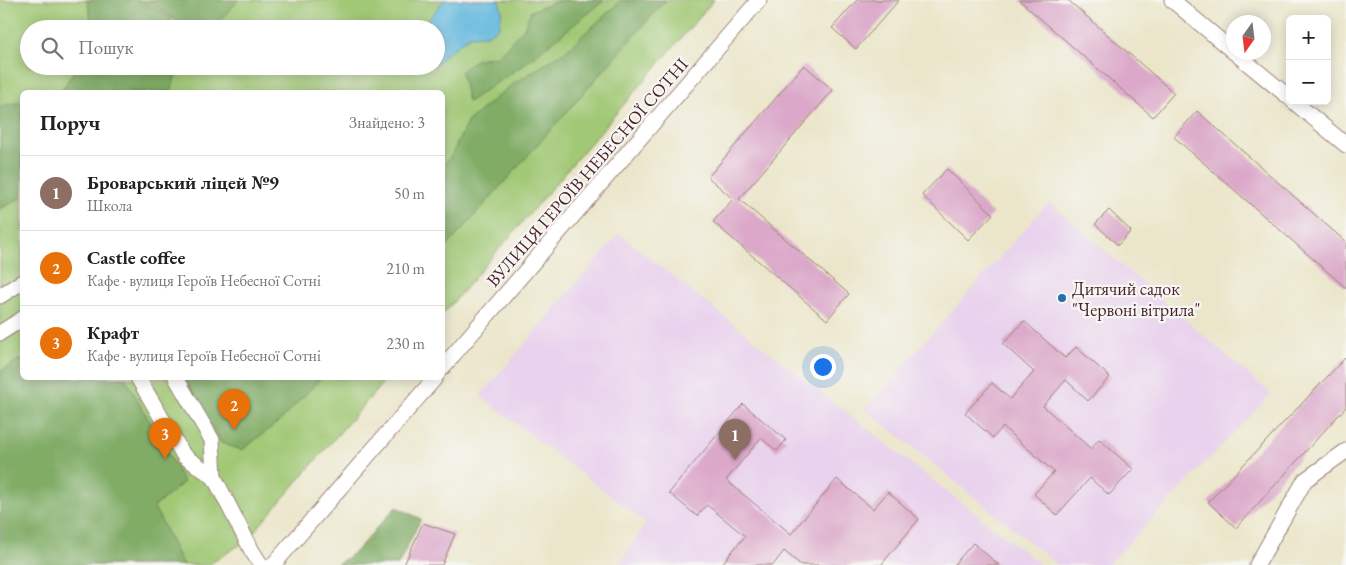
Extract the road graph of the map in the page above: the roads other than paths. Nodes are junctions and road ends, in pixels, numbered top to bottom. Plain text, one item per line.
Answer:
1 (759, 0) edge
2 (1172, 0) edge
3 (1226, 45) edge
4 (1244, 60) edge
5 (1286, 95) edge
6 (1298, 105) edge
7 (1346, 145) edge
8 (20, 283) edge
9 (0, 296) edge
10 (20, 320) edge
11 (0, 333) edge
12 (445, 365) edge
13 (139, 380) edge
14 (177, 380) edge
15 (433, 380) edge
16 (1346, 451) edge
17 (214, 477) junction
18 (261, 565) edge
19 (273, 565) edge
20 (1257, 565) edge

1 - 12 street, ВУЛИЦЯ ГЕРОЇВ НЕБЕСНОЇ СОТНІ
2 - 3 street
4 - 5 street
6 - 7 street
8 - 9 street
10 - 11 street
13 - 17 street
14 - 17 street
15 - 19 street
16 - 20 street
17 - 18 street

